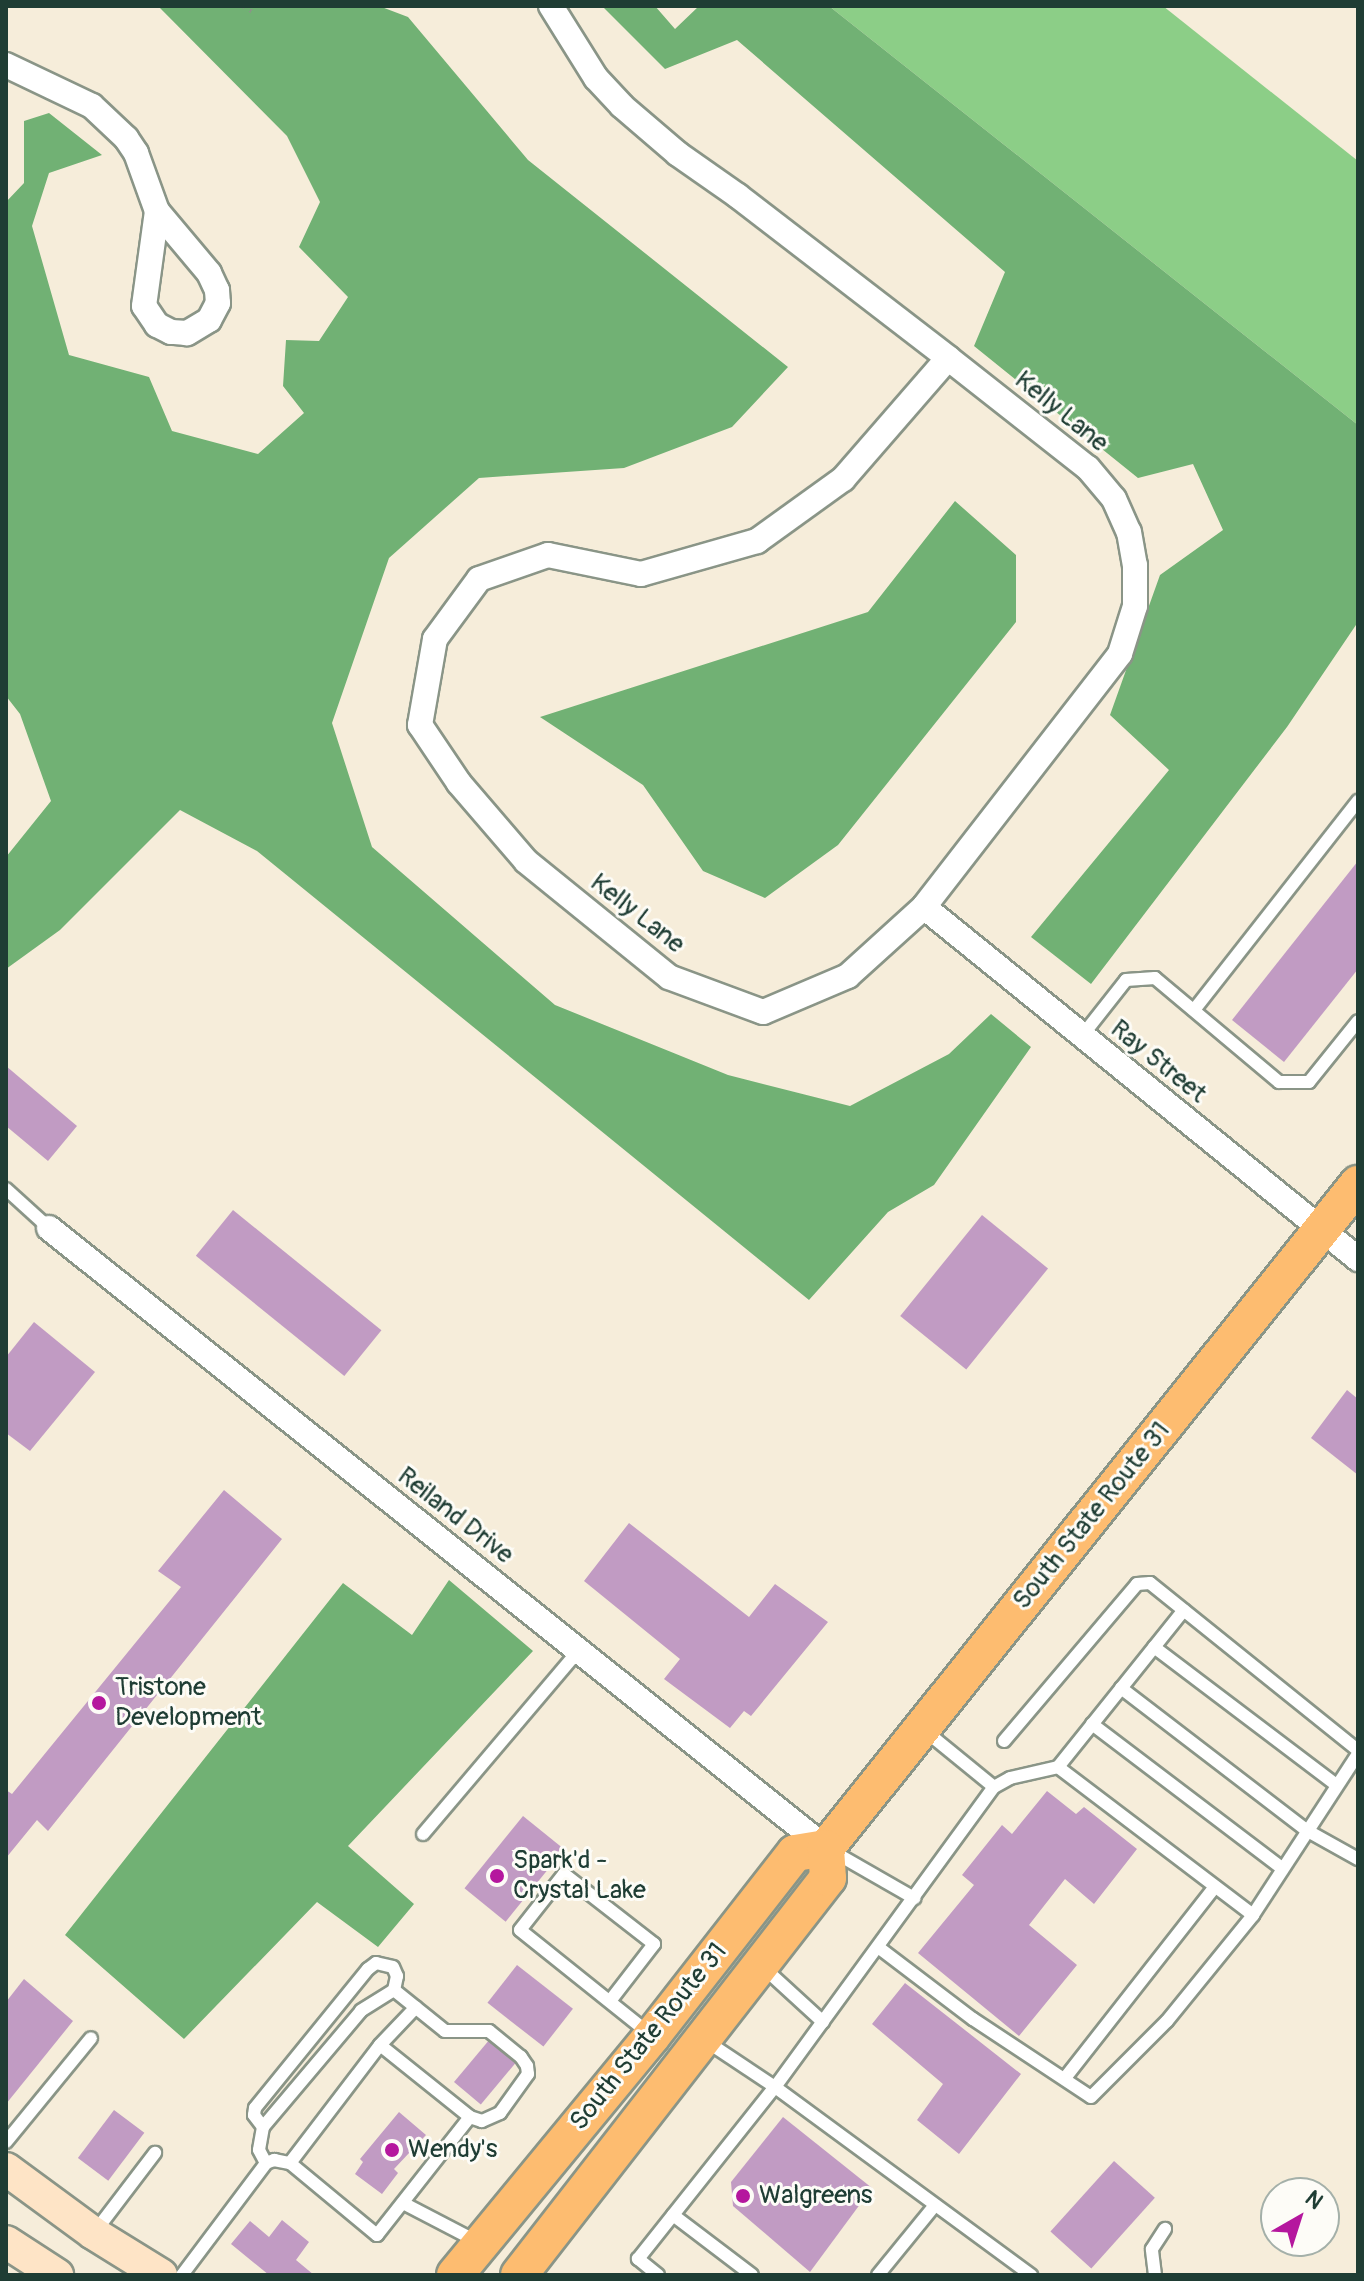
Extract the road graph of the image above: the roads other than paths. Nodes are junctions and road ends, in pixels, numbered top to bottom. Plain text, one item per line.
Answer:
1 (551, 6) edge
2 (6, 65) edge
3 (157, 211) junction
4 (948, 358) junction
5 (1358, 801) edge
6 (924, 907) junction
7 (1194, 1010) junction
8 (1358, 1021) edge
9 (1082, 1036) junction
10 (1358, 1184) edge
11 (6, 1189) edge
12 (49, 1228) joint
13 (1319, 1231) junction
14 (1358, 1259) edge
15 (1184, 1610) junction
16 (1154, 1647) junction
17 (579, 1650) junction
18 (1121, 1688) junction
19 (1092, 1724) junction
20 (922, 1728) junction
21 (1004, 1741) dead end
22 (1358, 1752) edge
23 (1058, 1767) junction
24 (1335, 1784) junction
25 (994, 1787) junction
26 (1306, 1830) junction
27 (423, 1834) dead end
28 (826, 1848) junction
29 (1358, 1859) edge
30 (1282, 1868) junction
31 (1215, 1887) junction
32 (914, 1898) junction
33 (1253, 1915) junction
34 (878, 1947) junction
35 (760, 1964) junction
36 (394, 1990) junction
37 (610, 2001) junction
38 (416, 2007) junction
39 (823, 2022) junction
40 (652, 2036) junction
41 (91, 2038) dead end
42 (703, 2040) junction
43 (380, 2045) junction
44 (1065, 2078) junction
45 (775, 2087) junction
46 (470, 2117) junction
47 (263, 2127) junction
48 (6, 2142) edge
49 (155, 2153) dead end
50 (266, 2163) junction
51 (290, 2163) junction
52 (6, 2169) edge
53 (403, 2203) junction
54 (935, 2205) junction
55 (673, 2215) junction
56 (1165, 2229) dead end
57 (93, 2233) junction
58 (481, 2244) junction
59 (7, 2245) edge
60 (528, 2266) edge
61 (57, 2275) edge
62 (161, 2275) edge
63 (182, 2275) edge
64 (455, 2275) edge
65 (658, 2275) edge
66 (752, 2275) edge
67 (878, 2275) edge
68 (1031, 2275) edge
69 (1155, 2275) edge

1 - 4 street, Kelly Lane
2 - 3 street
3 - 3 street
4 - 6 street, Kelly Lane
4 - 6 street, Kelly Lane
5 - 7 lane
6 - 9 street, Ray Street
7 - 8 lane
7 - 9 lane
9 - 13 street, Ray Street
10 - 13 main road, South State Route 31
11 - 12 lane
12 - 17 street, Reiland Drive
13 - 14 street, Ray Street
13 - 20 main road, South State Route 31
15 - 16 lane
15 - 21 lane
15 - 22 lane
16 - 18 lane
16 - 24 lane
17 - 27 lane
17 - 28 street, Reiland Drive
18 - 19 lane
18 - 26 lane
19 - 23 lane
19 - 30 lane
20 - 25 lane
20 - 28 main road, South State Route 31
22 - 24 lane
23 - 25 lane
23 - 31 lane
24 - 26 lane
25 - 32 lane
26 - 29 lane
26 - 30 lane
28 - 32 lane
28 - 35 main road, South State Route 31
28 - 40 main road, South State Route 31
30 - 33 lane
31 - 33 lane
31 - 44 lane
32 - 34 lane
33 - 44 lane
34 - 39 lane
34 - 44 lane
35 - 39 lane
35 - 42 main road, South State Route 31
36 - 38 lane
36 - 47 lane
36 - 47 lane
37 - 37 lane
37 - 40 lane
38 - 43 lane
38 - 46 lane
39 - 45 lane
40 - 58 main road, South State Route 31
41 - 48 lane
42 - 45 lane
42 - 60 main road, South State Route 31
43 - 46 lane
43 - 51 lane
45 - 54 lane
45 - 55 lane
46 - 53 lane
47 - 50 lane
49 - 57 lane
50 - 51 lane
50 - 63 lane
51 - 53 lane
52 - 57 main road
53 - 58 lane
54 - 67 lane
54 - 68 lane
55 - 65 lane
55 - 66 lane
56 - 69 lane
57 - 62 main road
58 - 64 main road, South State Route 31
59 - 61 main road

